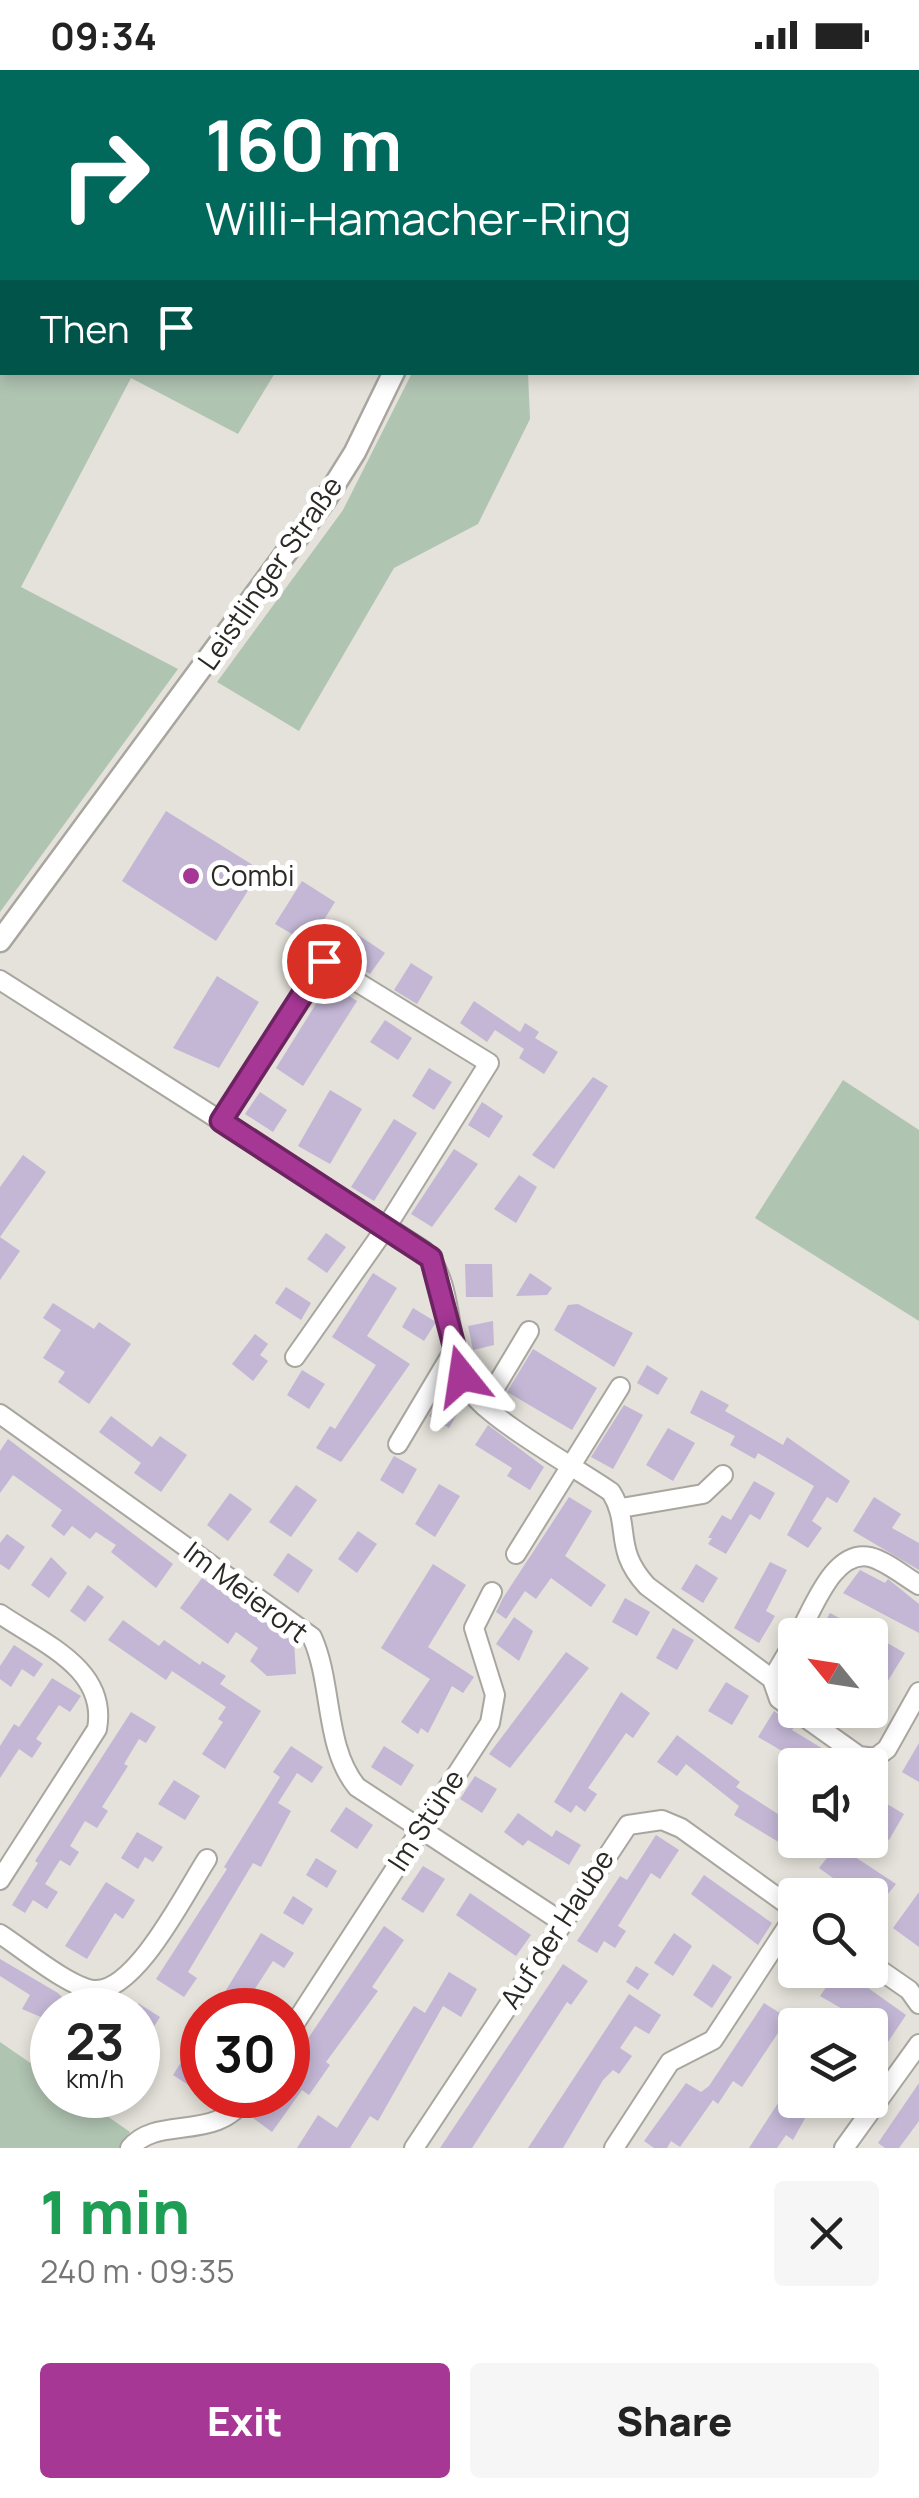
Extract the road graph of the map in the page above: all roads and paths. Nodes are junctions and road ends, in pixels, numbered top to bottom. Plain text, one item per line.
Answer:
1 (392, 375) edge
2 (0, 941) edge
3 (0, 980) edge
4 (221, 1121) junction
5 (387, 1226) junction
6 (529, 1331) dead end
7 (454, 1350) junction
8 (295, 1356) dead end
9 (620, 1387) dead end
10 (484, 1406) junction
11 (0, 1414) edge
12 (398, 1444) dead end
13 (572, 1465) junction
14 (724, 1476) dead end
15 (621, 1508) junction
16 (516, 1554) dead end
17 (919, 1585) edge
18 (492, 1592) dead end
19 (0, 1614) edge
20 (808, 1618) edge
21 (778, 1668) edge
22 (772, 1679) junction
23 (919, 1692) edge
24 (418, 1831) junction
25 (207, 1859) dead end
26 (0, 1880) edge
27 (778, 1899) edge
28 (562, 1922) junction
29 (0, 1934) edge
30 (778, 1939) edge
31 (888, 1975) edge
32 (310, 2000) edge
33 (919, 2004) edge
34 (919, 2044) edge
35 (228, 2118) edge
36 (130, 2148) edge
37 (414, 2148) edge
38 (614, 2148) edge
39 (844, 2148) edge

1 - 2 street, Leistlinger Straße
3 - 4 street
4 - 5 street
4 - 5 street
5 - 7 street
5 - 8 street
6 - 10 street
7 - 10 street
7 - 12 street
9 - 13 street
10 - 13 street
11 - 24 street, Im Meierort
13 - 15 street
13 - 16 street
14 - 15 street
15 - 22 street
17 - 20 street
18 - 24 street, Im Stühe
19 - 26 street
21 - 22 street
22 - 23 street
24 - 28 street, Im Meierort
24 - 32 street, Im Stühe
25 - 29 street
27 - 28 street, Auf der Haube
28 - 37 street, Auf der Haube
30 - 38 street
31 - 33 street
34 - 39 street
35 - 36 street

